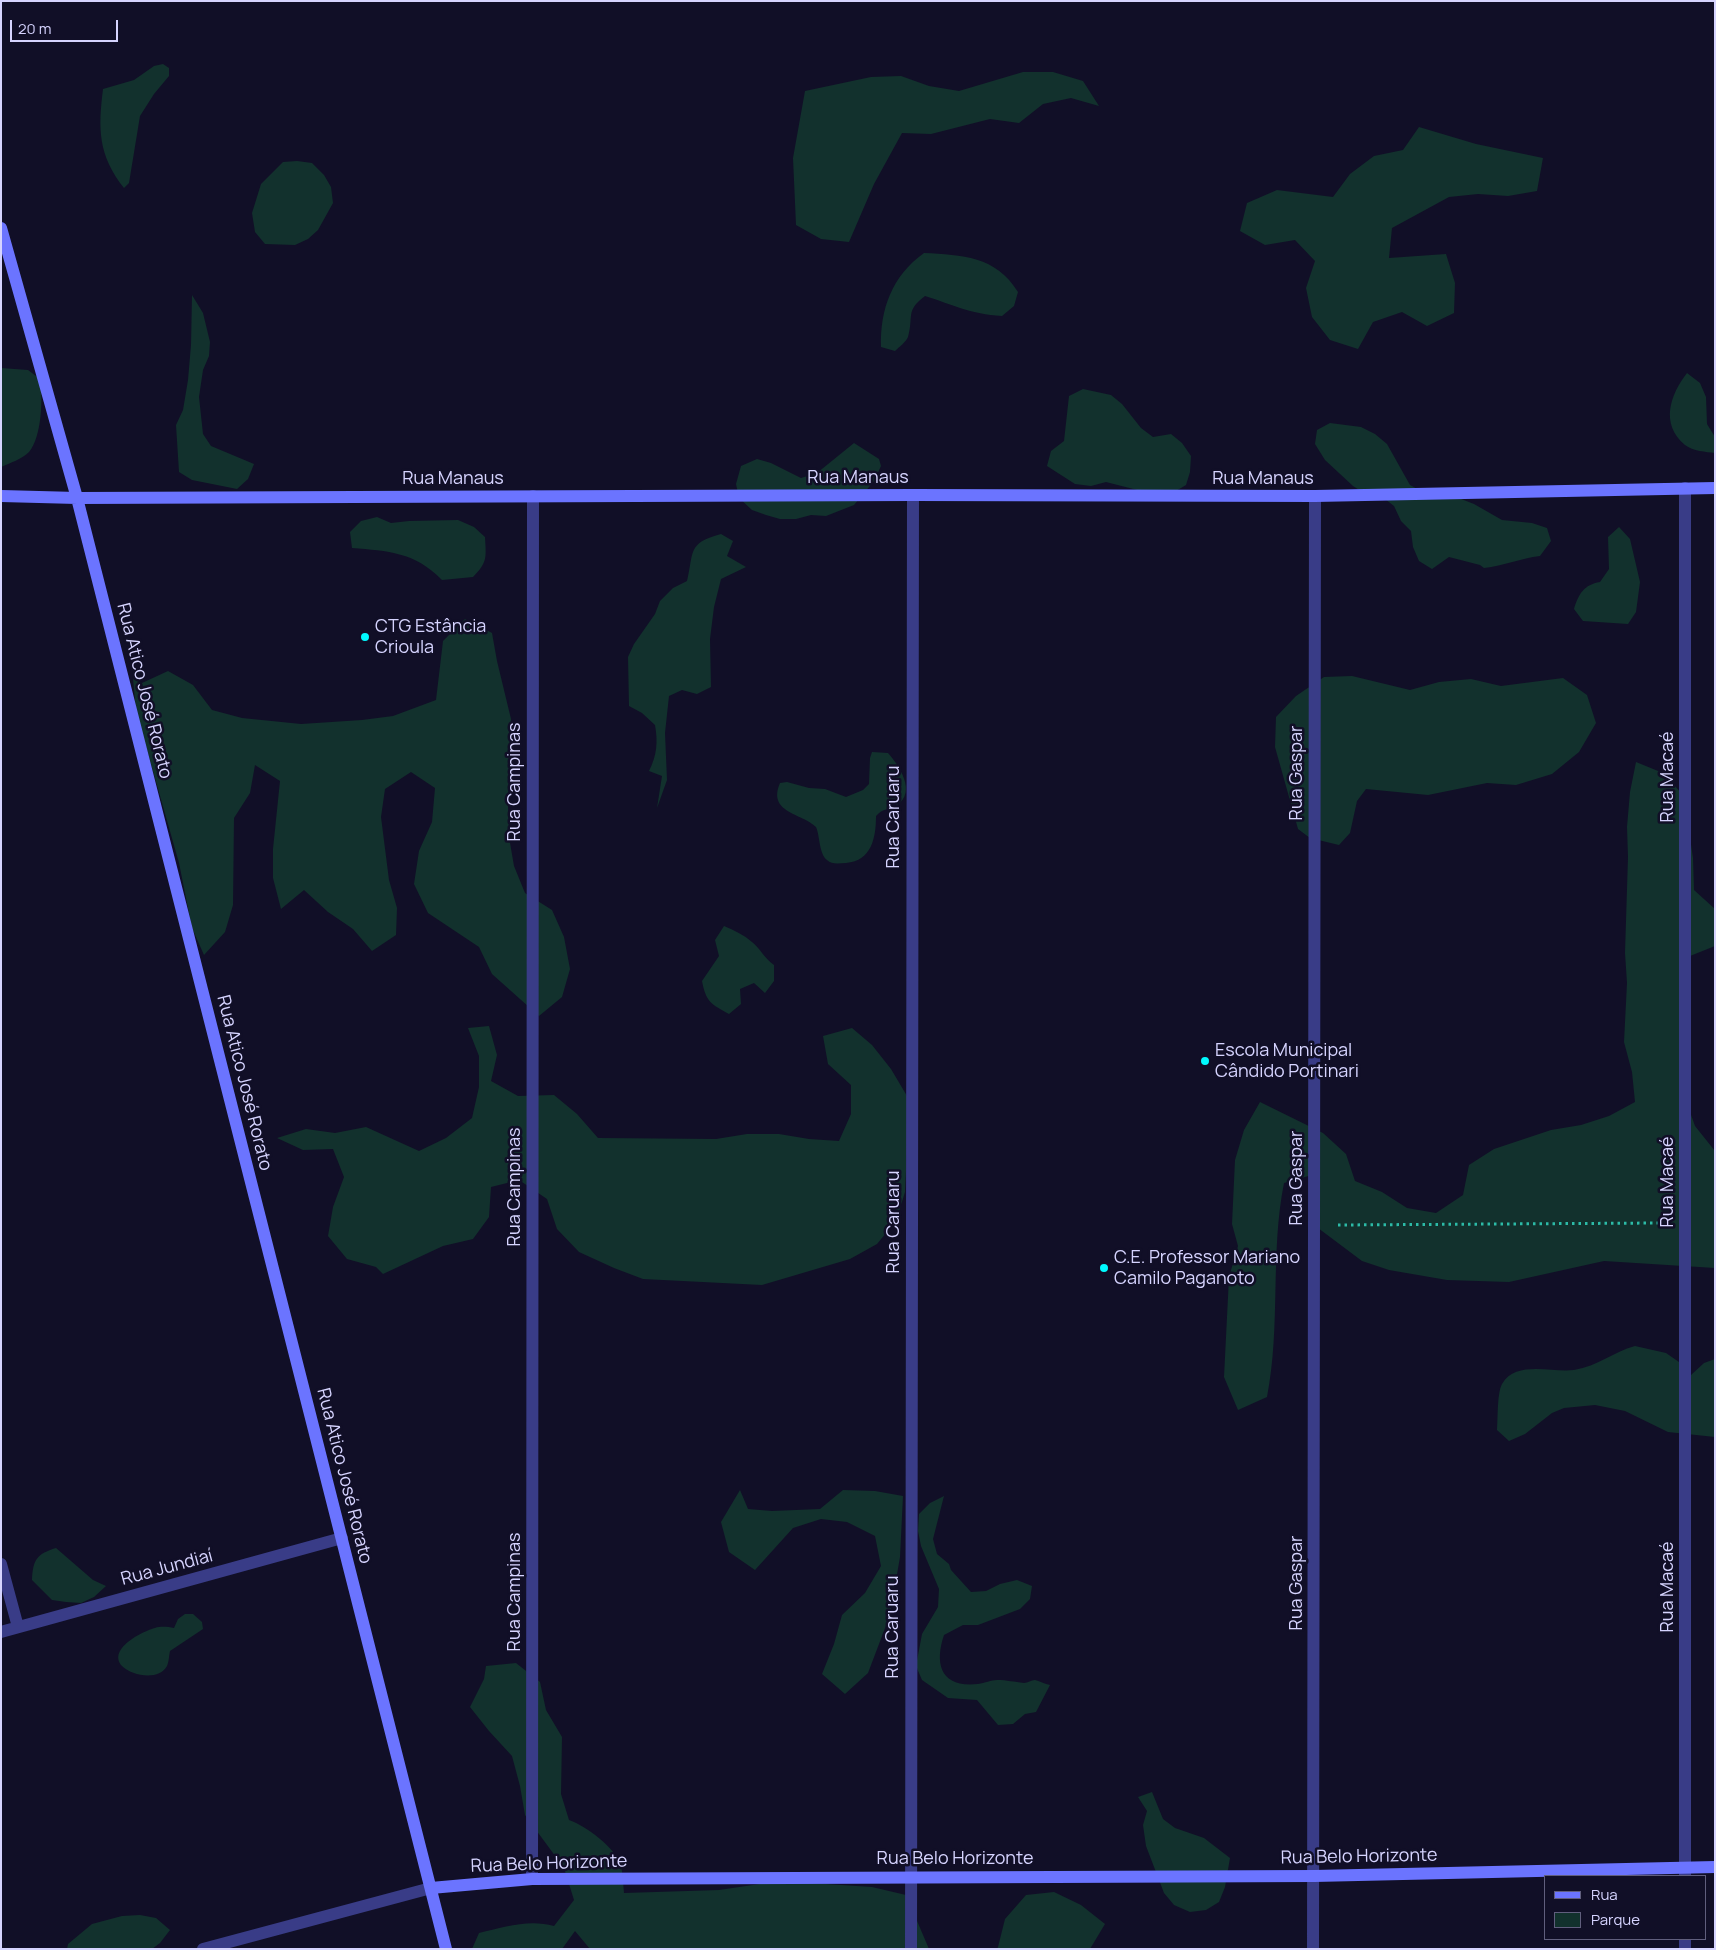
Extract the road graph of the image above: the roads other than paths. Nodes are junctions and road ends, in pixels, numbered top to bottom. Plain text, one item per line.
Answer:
1 (1, 228) edge
2 (1686, 488) junction
3 (1715, 488) edge
4 (912, 495) junction
5 (1, 496) edge
6 (533, 496) junction
7 (1315, 496) junction
8 (77, 498) junction
9 (342, 1538) junction
10 (1, 1564) edge
11 (18, 1627) junction
12 (1, 1632) edge
13 (1715, 1867) edge
14 (1685, 1872) edge
15 (910, 1876) junction
16 (1314, 1876) junction
17 (532, 1878) junction
18 (431, 1888) junction
19 (203, 1949) edge
20 (446, 1949) edge
21 (910, 1949) edge
22 (1313, 1949) edge

1 - 8 street, Rua Atico José Rorato
2 - 3 street, Rua Manaus
2 - 7 street, Rua Manaus
2 - 14 street, Rua Macaé
4 - 6 street, Rua Manaus
4 - 7 street, Rua Manaus
4 - 15 street, Rua Caruaru
5 - 8 street, Rua Manaus
6 - 8 street, Rua Manaus
6 - 17 street, Rua Campinas
7 - 16 street, Rua Gaspar
8 - 9 street, Rua Atico José Rorato
9 - 11 street, Rua Jundiaí
9 - 18 street, Rua Atico José Rorato
10 - 11 street
11 - 12 street, Rua Jundiaí
13 - 14 street, Rua Belo Horizonte
14 - 16 street, Rua Belo Horizonte
15 - 16 street, Rua Belo Horizonte
15 - 17 street, Rua Belo Horizonte
15 - 21 street, Rua Caruaru
16 - 22 street, Rua Gaspar
17 - 18 street, Rua Belo Horizonte
18 - 19 street, Rua Belo Horizonte
18 - 20 street, Rua Atico José Rorato

